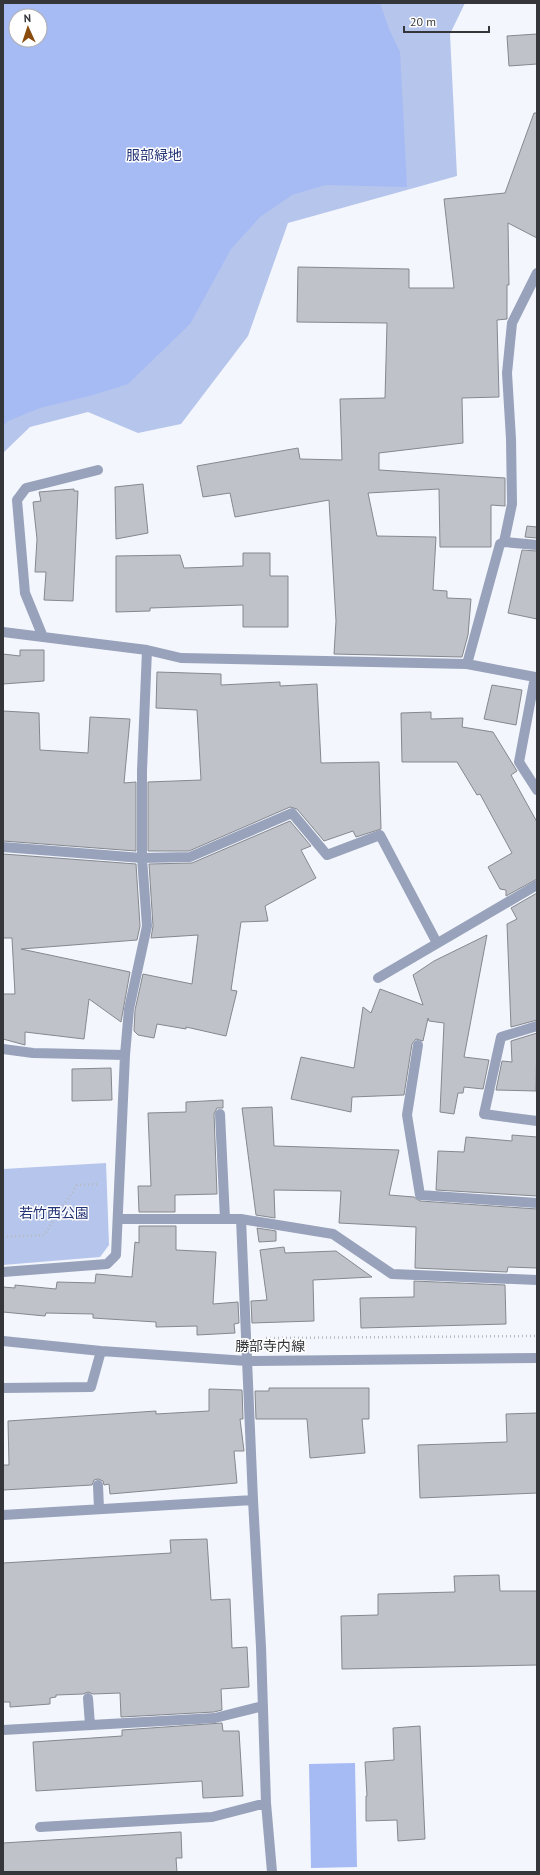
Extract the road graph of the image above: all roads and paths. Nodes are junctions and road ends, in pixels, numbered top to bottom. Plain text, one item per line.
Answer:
1 (537, 273) edge
2 (98, 470) dead end
3 (504, 542) junction
4 (537, 544) edge
5 (3, 632) edge
6 (43, 637) junction
7 (147, 650) junction
8 (467, 664) junction
9 (537, 790) edge
10 (3, 847) edge
11 (142, 858) junction
12 (537, 886) edge
13 (437, 943) junction
14 (378, 978) dead end
15 (537, 1026) edge
16 (418, 1045) dead end
17 (3, 1049) edge
18 (125, 1056) junction
19 (220, 1114) dead end
20 (537, 1121) edge
21 (120, 1183) junction
22 (537, 1202) edge
23 (225, 1218) junction
24 (119, 1219) junction
25 (241, 1219) junction
26 (3, 1237) edge
27 (3, 1272) edge
28 (537, 1280) edge
29 (260, 1336) dead end
30 (537, 1336) edge
31 (3, 1341) edge
32 (101, 1351) junction
33 (537, 1358) edge
34 (247, 1361) junction
35 (3, 1388) edge
36 (98, 1485) dead end
37 (253, 1500) junction
38 (99, 1509) junction
39 (3, 1515) edge
40 (88, 1698) dead end
41 (263, 1706) junction
42 (90, 1725) junction
43 (3, 1730) edge
44 (266, 1803) junction
45 (40, 1827) dead end
46 (272, 1872) edge

1 - 3 street
2 - 6 street
3 - 4 street
3 - 8 street
5 - 6 street
6 - 7 street
7 - 8 street
7 - 11 street
8 - 9 street
10 - 11 street
11 - 13 street
11 - 18 street
12 - 13 street
13 - 14 street
15 - 20 street
16 - 22 street
17 - 18 street
18 - 21 street
19 - 23 street
21 - 24 street
21 - 26 path
23 - 24 street
23 - 25 street
24 - 27 street
25 - 28 street
25 - 34 street
29 - 30 path
31 - 32 street, 勝部寺内線
32 - 34 street, 勝部寺内線
32 - 35 street
33 - 34 street, 勝部寺内線
34 - 37 street
36 - 38 street
37 - 38 street
37 - 41 street
38 - 39 street
40 - 42 street
41 - 42 street
41 - 44 street
42 - 43 street
44 - 45 street
44 - 46 street

